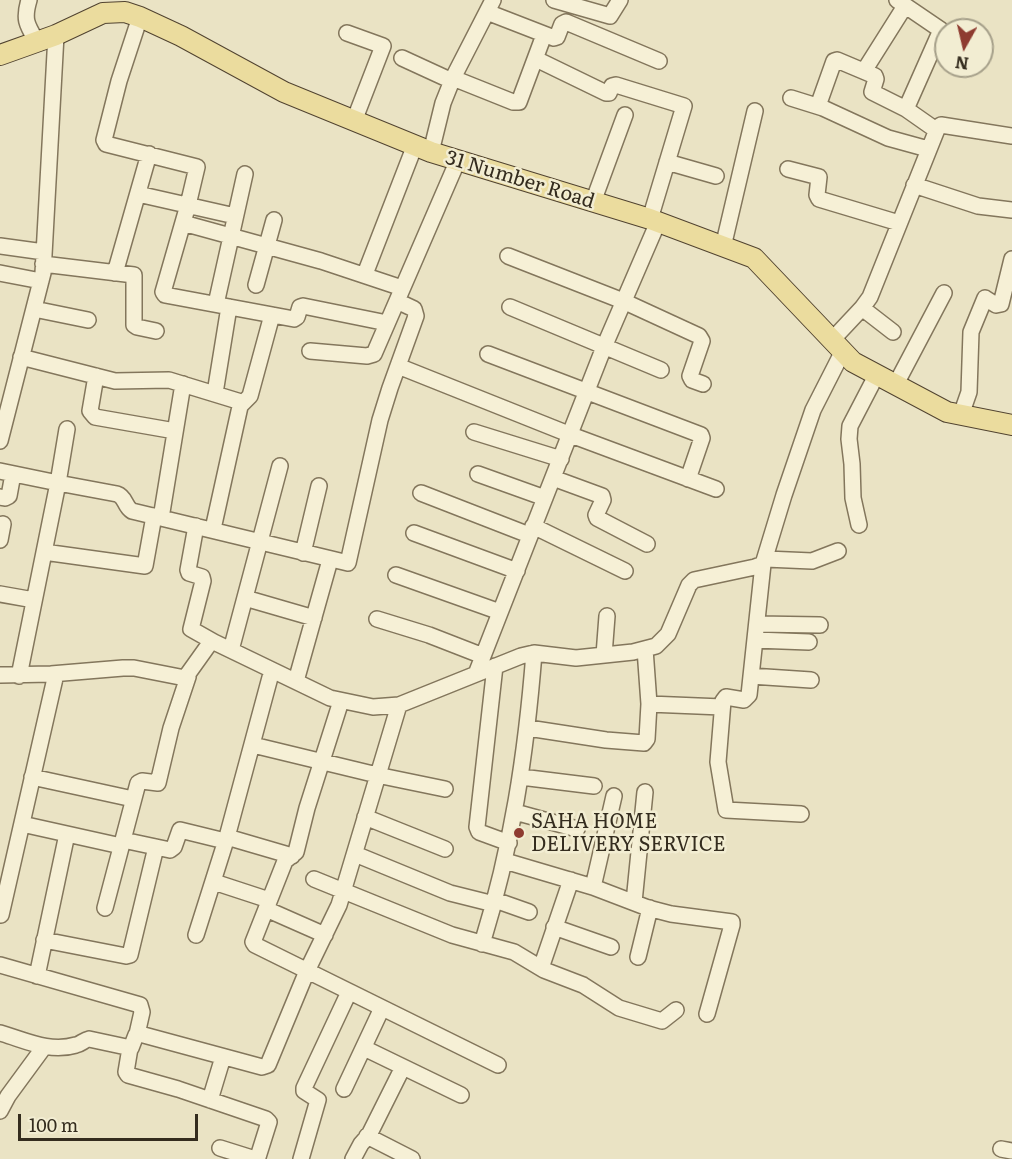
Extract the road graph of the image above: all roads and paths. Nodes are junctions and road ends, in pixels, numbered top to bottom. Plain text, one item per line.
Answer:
1 (29, 0) edge
2 (554, 0) edge
3 (620, 0) edge
4 (901, 3) edge
5 (490, 6) edge
6 (131, 10) edge
7 (347, 33) dead end
8 (544, 35) junction
9 (46, 39) junction
10 (0, 55) edge
11 (402, 58) dead end
12 (536, 59) junction
13 (659, 61) dead end
14 (864, 71) junction
15 (452, 80) junction
16 (791, 98) dead end
17 (818, 106) junction
18 (906, 109) junction
19 (755, 111) dead end
20 (625, 115) dead end
21 (354, 121) junction
22 (936, 130) junction
23 (1012, 136) edge
24 (423, 149) junction
25 (928, 149) junction
26 (149, 154) junction
27 (458, 160) junction
28 (667, 162) junction
29 (788, 169) dead end
30 (245, 174) dead end
31 (716, 176) dead end
32 (915, 185) junction
33 (138, 194) junction
34 (593, 202) junction
35 (188, 205) junction
36 (1012, 210) edge
37 (235, 216) junction
38 (274, 220) dead end
39 (654, 220) junction
40 (183, 223) junction
41 (899, 223) junction
42 (230, 235) junction
43 (267, 245) junction
44 (0, 246) edge
45 (723, 247) junction
46 (508, 256) dead end
47 (44, 258) junction
48 (1012, 259) edge
49 (0, 273) edge
50 (115, 273) junction
51 (365, 274) junction
52 (41, 282) junction
53 (256, 285) dead end
54 (944, 293) dead end
55 (399, 294) junction
56 (623, 302) junction
57 (222, 306) junction
58 (510, 307) dead end
59 (862, 308) junction
60 (34, 309) junction
61 (272, 315) junction
62 (88, 320) dead end
63 (387, 323) junction
64 (156, 331) dead end
65 (893, 332) dead end
66 (838, 345) junction
67 (604, 347) junction
68 (310, 351) dead end
69 (488, 354) dead end
70 (21, 357) junction
71 (398, 366) junction
72 (661, 370) dead end
73 (877, 374) junction
74 (96, 376) junction
75 (183, 384) junction
76 (703, 384) dead end
77 (896, 384) junction
78 (587, 392) junction
79 (215, 393) junction
80 (241, 405) junction
81 (961, 415) junction
82 (1012, 425) edge
83 (68, 429) dead end
84 (175, 431) junction
85 (474, 432) dead end
86 (1, 435) edge
87 (571, 435) junction
88 (561, 459) junction
89 (280, 466) dead end
90 (7, 473) edge
91 (478, 474) dead end
92 (553, 478) junction
93 (688, 479) junction
94 (58, 483) junction
95 (319, 486) dead end
96 (716, 489) dead end
97 (421, 493) dead end
98 (0, 497) edge
99 (545, 498) junction
100 (158, 517) junction
101 (3, 524) dead end
102 (860, 525) dead end
103 (196, 526) junction
104 (213, 530) junction
105 (531, 531) junction
106 (414, 533) dead end
107 (0, 540) edge
108 (261, 542) junction
109 (647, 544) dead end
110 (838, 551) dead end
111 (44, 552) junction
112 (303, 553) junction
113 (330, 560) junction
114 (765, 561) junction
115 (517, 571) junction
116 (625, 571) dead end
117 (396, 575) dead end
118 (0, 594) edge
119 (245, 598) junction
120 (34, 600) junction
121 (500, 612) junction
122 (607, 616) dead end
123 (314, 618) junction
124 (377, 619) dead end
125 (757, 624) junction
126 (820, 625) dead end
127 (755, 640) junction
128 (214, 642) junction
129 (809, 642) dead end
130 (645, 649) junction
131 (231, 650) junction
132 (534, 653) junction
133 (604, 655) junction
134 (489, 661) junction
135 (272, 670) junction
136 (56, 674) junction
137 (0, 675) edge
138 (19, 676) junction
139 (751, 676) junction
140 (188, 677) junction
141 (811, 680) dead end
142 (296, 681) junction
143 (341, 701) junction
144 (649, 704) junction
145 (399, 705) junction
146 (722, 707) junction
147 (528, 728) junction
148 (253, 745) junction
149 (321, 762) junction
150 (376, 775) junction
151 (32, 777) junction
152 (521, 777) junction
153 (594, 786) dead end
154 (445, 789) dead end
155 (645, 792) dead end
156 (614, 796) dead end
157 (133, 800) junction
158 (515, 812) junction
159 (801, 814) dead end
160 (365, 817) junction
161 (22, 824) junction
162 (577, 829) dead end
163 (67, 834) junction
164 (226, 839) junction
165 (122, 843) junction
166 (509, 843) junction
167 (156, 847) junction
168 (445, 849) dead end
169 (355, 854) junction
170 (292, 856) junction
171 (505, 861) junction
172 (314, 879) dead end
173 (571, 880) junction
174 (214, 882) junction
175 (593, 886) junction
176 (344, 892) junction
177 (495, 902) junction
178 (634, 902) junction
179 (268, 904) junction
180 (105, 908) dead end
181 (650, 908) junction
182 (529, 912) dead end
183 (1, 915) edge
184 (554, 927) junction
185 (196, 935) dead end
186 (325, 935) junction
187 (44, 940) junction
188 (482, 944) junction
189 (611, 947) dead end
190 (638, 957) dead end
191 (0, 965) edge
192 (541, 968) junction
193 (307, 971) junction
194 (37, 976) junction
195 (349, 992) junction
196 (382, 1008) junction
197 (676, 1010) dead end
198 (707, 1014) dead end
199 (0, 1033) edge
200 (137, 1034) junction
201 (44, 1047) junction
202 (130, 1048) junction
203 (364, 1048) junction
204 (223, 1057) junction
205 (498, 1065) dead end
206 (403, 1067) junction
207 (344, 1089) dead end
208 (460, 1095) dead end
209 (210, 1100) junction
210 (0, 1111) edge
211 (367, 1137) junction
212 (220, 1148) dead end
213 (301, 1159) edge
214 (353, 1159) edge
215 (412, 1159) edge

1 - 9 street
2 - 3 street
4 - 14 street
4 - 18 street
5 - 8 street
5 - 15 street
6 - 9 main road
6 - 21 main road, 31 Number Road
6 - 26 street
7 - 21 street
8 - 12 street
8 - 13 street
9 - 10 main road
9 - 47 street
11 - 15 street
12 - 15 street
12 - 28 street
14 - 17 street
14 - 18 street
15 - 24 street
16 - 17 street
17 - 25 street
18 - 22 street
19 - 45 street
20 - 34 street
21 - 24 main road, 31 Number Road
22 - 23 street
22 - 25 street
24 - 27 main road, 31 Number Road
24 - 51 street
25 - 32 street
26 - 33 street
26 - 35 street
27 - 34 main road, 31 Number Road
27 - 55 street
28 - 31 street
28 - 39 street
29 - 41 street
30 - 37 street
32 - 36 street
32 - 41 street
33 - 35 street
33 - 50 street
34 - 39 main road, 31 Number Road
35 - 37 street
35 - 40 street
37 - 42 street
38 - 43 street
39 - 45 main road, 31 Number Road
39 - 56 street
40 - 42 street
40 - 57 street
41 - 59 street
42 - 43 street
42 - 57 street
43 - 51 street
43 - 53 street
44 - 47 street
45 - 66 main road, 31 Number Road
46 - 56 street
47 - 50 street
47 - 52 street
48 - 81 street
49 - 52 street
50 - 64 street
51 - 55 street
52 - 60 street
54 - 77 street
55 - 63 street
55 - 71 street
56 - 67 street
56 - 76 street
57 - 61 street
57 - 79 street
58 - 67 street
59 - 65 street
59 - 66 street
60 - 62 street
60 - 70 street
61 - 63 street
61 - 80 street
63 - 68 street
66 - 73 main road, 31 Number Road
66 - 114 street
67 - 72 street
67 - 78 street
69 - 78 street
70 - 74 street
70 - 86 street
71 - 87 street
71 - 113 street
73 - 77 main road, 31 Number Road
73 - 102 street
74 - 75 street
74 - 84 street
75 - 79 street
75 - 84 street
77 - 81 main road, 31 Number Road
78 - 87 street
78 - 93 street
79 - 80 street
80 - 104 street
81 - 82 main road, 31 Number Road
83 - 94 street
84 - 100 street
85 - 88 street
87 - 88 street
87 - 93 street
88 - 92 street
89 - 108 street
90 - 94 street
90 - 98 street
91 - 99 street
92 - 99 street
92 - 109 street
93 - 96 street
94 - 100 street
94 - 111 street
95 - 112 street
97 - 105 street
99 - 105 street
100 - 103 street
100 - 111 street
101 - 107 street
103 - 104 street
103 - 128 street
104 - 108 street
105 - 115 street
105 - 116 street
106 - 115 street
108 - 112 street
108 - 119 street
110 - 114 street
111 - 120 street
112 - 113 street
113 - 123 street
114 - 125 street
114 - 130 street
115 - 121 street
117 - 121 street
118 - 120 street
119 - 123 street
119 - 131 street
120 - 138 street
121 - 134 street
122 - 133 street
123 - 142 street
124 - 134 street
125 - 126 street
125 - 127 street
127 - 129 street
127 - 139 street
128 - 131 street
128 - 140 street
130 - 133 street
130 - 144 street
131 - 135 street
132 - 133 street
132 - 134 street
132 - 147 street
134 - 145 street
134 - 166 street
135 - 142 street
135 - 148 street
136 - 138 street
136 - 140 street
136 - 151 street
137 - 138 street
139 - 141 street
139 - 146 street
140 - 157 street
142 - 143 street
143 - 145 street
143 - 149 street
144 - 146 street
144 - 147 street
145 - 150 street
146 - 159 street
147 - 152 street
148 - 149 street
148 - 164 street
149 - 150 street
149 - 170 street
150 - 154 street
150 - 160 street
151 - 157 street
151 - 161 street
152 - 153 street
152 - 158 street
155 - 178 street
156 - 175 street
157 - 165 street
158 - 162 street
158 - 166 street
160 - 168 street
160 - 169 street
161 - 163 street
161 - 183 street
163 - 165 street
163 - 187 street
164 - 167 street
164 - 170 street
164 - 174 street
165 - 167 street
165 - 180 street
166 - 171 street
167 - 187 street
169 - 176 street
169 - 177 street
170 - 179 street
171 - 173 street
171 - 177 street
172 - 176 street
173 - 175 street
173 - 184 street
174 - 179 street
174 - 185 street
175 - 178 street
176 - 186 street
176 - 188 street
177 - 182 street
177 - 188 street
178 - 181 street
179 - 186 street
179 - 193 street
181 - 190 street
181 - 198 street
184 - 189 street
184 - 192 street
186 - 193 street
187 - 194 street
188 - 192 street
191 - 194 street
192 - 197 street
193 - 195 street
193 - 204 street
194 - 200 street
195 - 196 street
195 - 213 street
196 - 203 street
196 - 205 street
199 - 201 street
200 - 202 street
200 - 204 street
201 - 202 street
201 - 210 street
202 - 209 street
203 - 206 street
203 - 207 street
204 - 209 street
206 - 208 street
206 - 211 street
209 - 212 street
211 - 214 street
211 - 215 street

